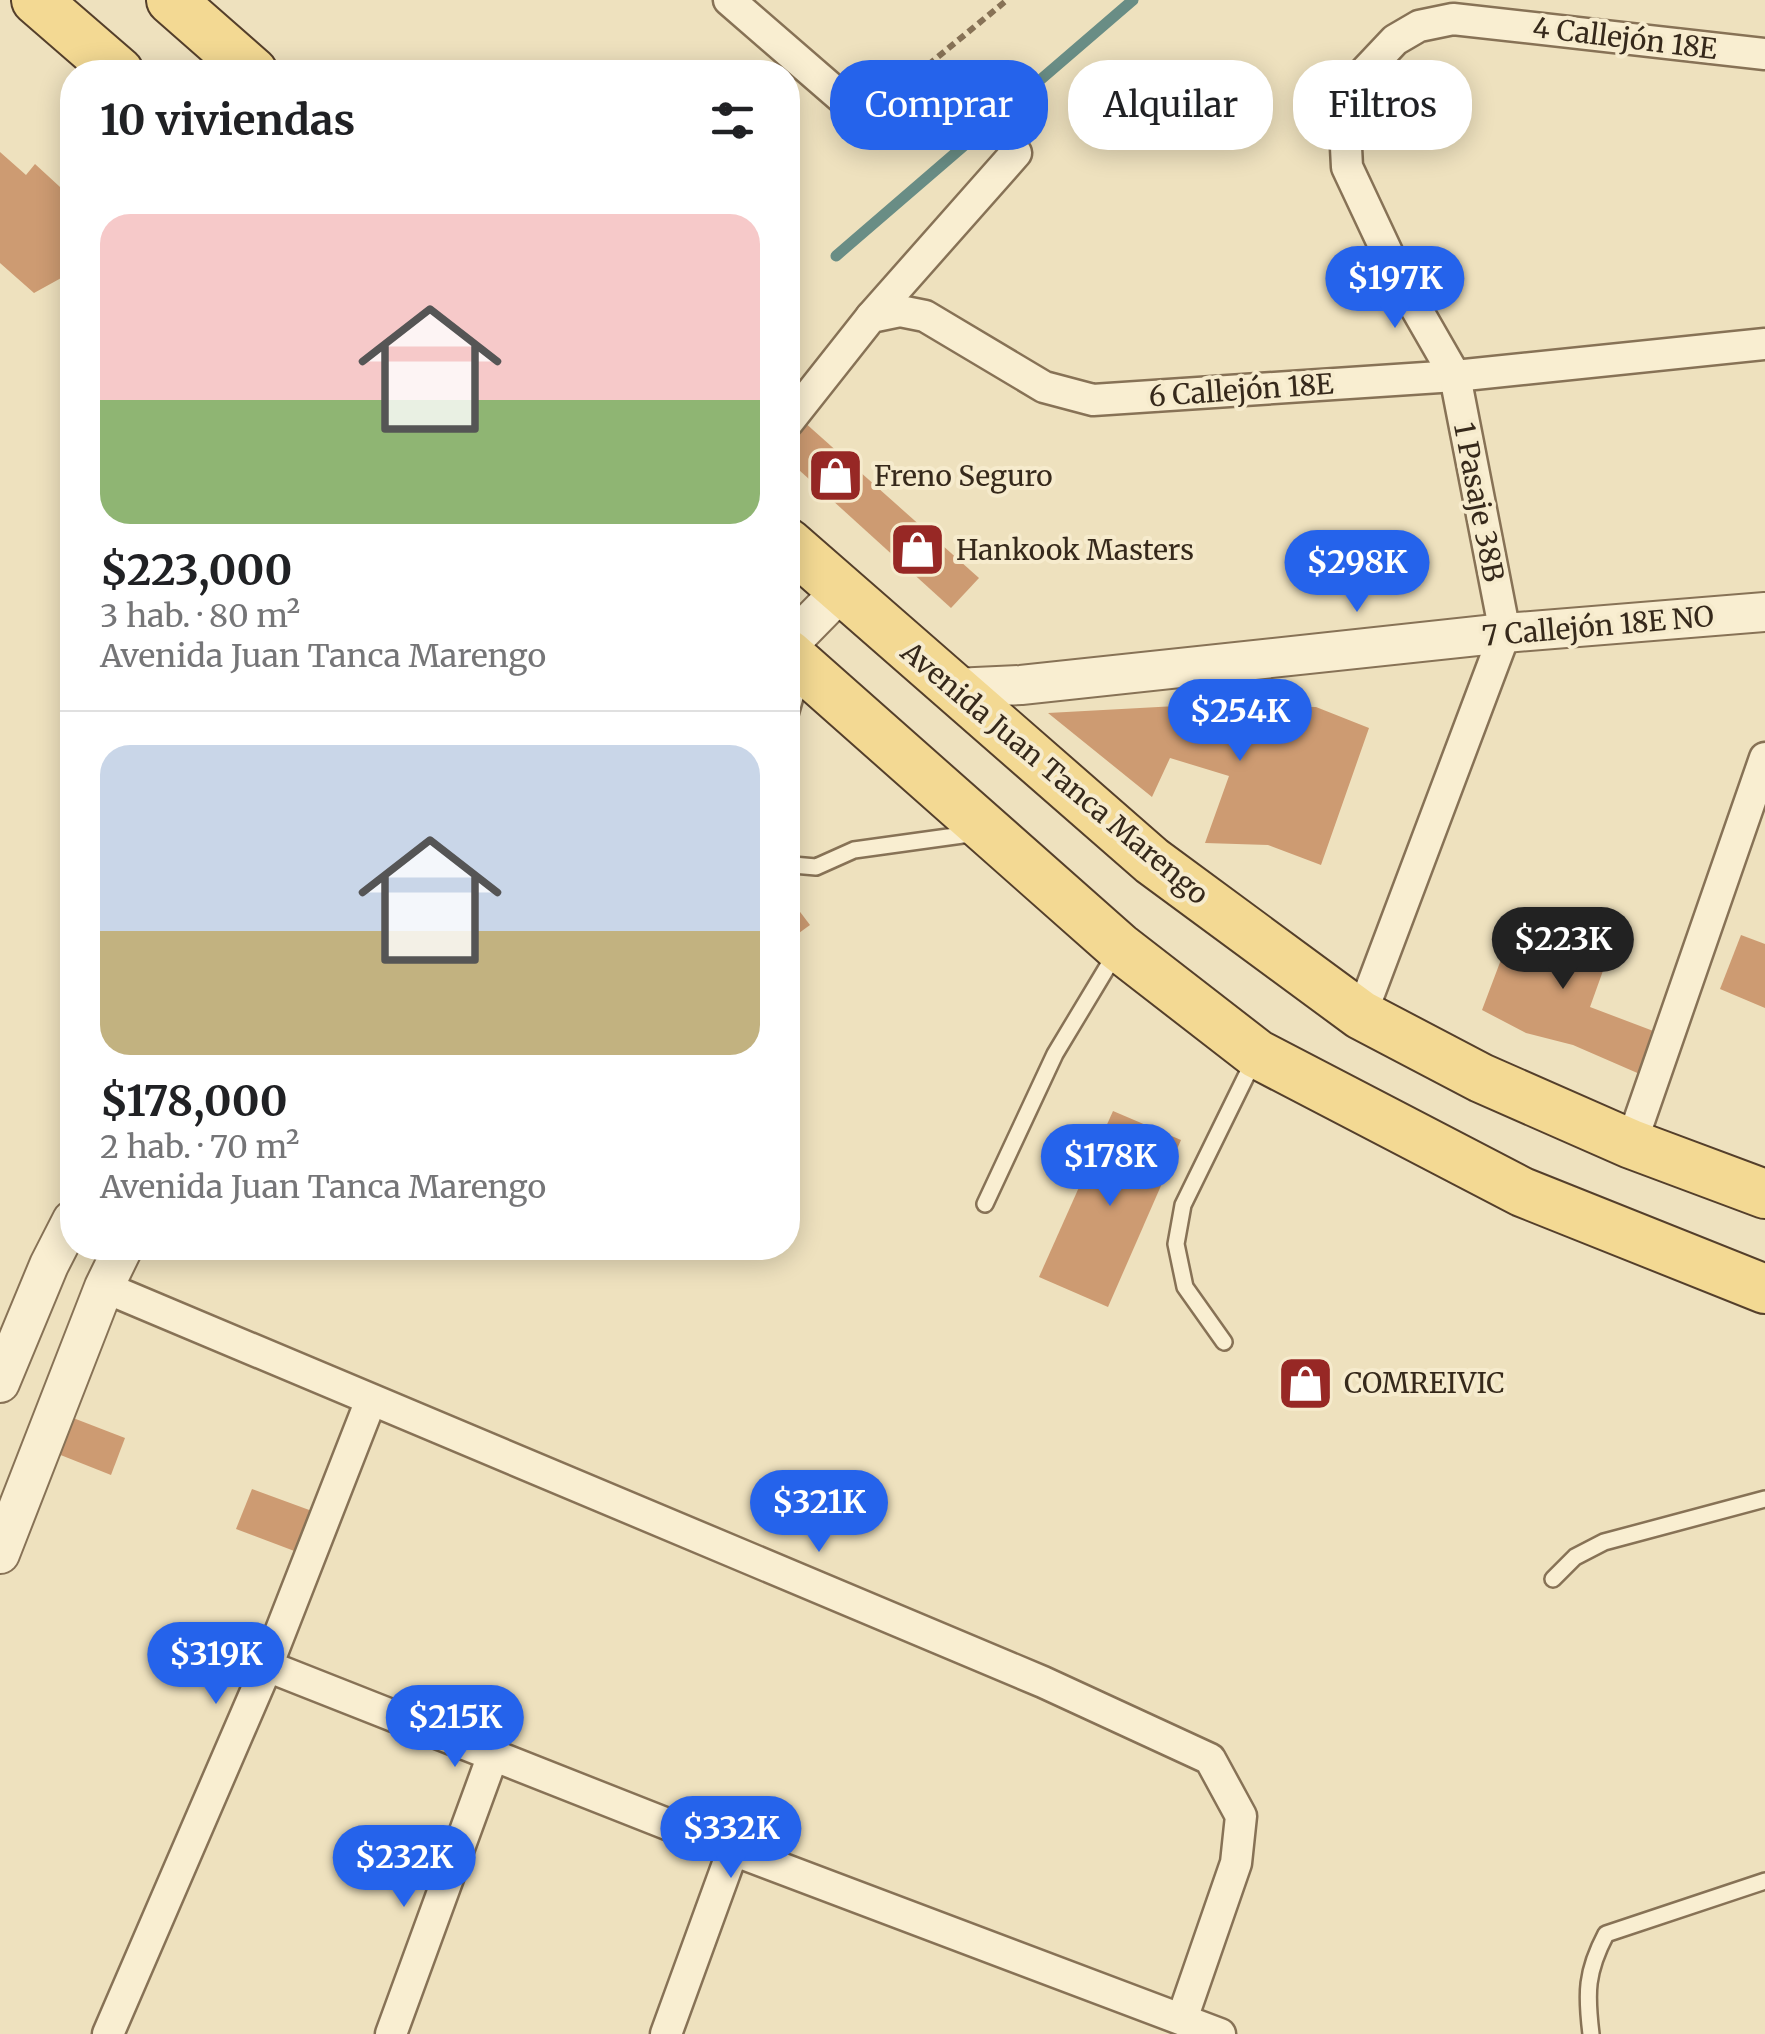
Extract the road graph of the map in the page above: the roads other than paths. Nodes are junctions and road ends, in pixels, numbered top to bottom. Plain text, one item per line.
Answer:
1 (36, 0) edge
2 (170, 0) edge
3 (730, 0) edge
4 (1764, 46) edge
5 (1376, 57) joint
6 (106, 60) edge
7 (239, 60) edge
8 (798, 60) edge
9 (800, 62) edge
10 (830, 88) edge
11 (1016, 152) dead end
12 (872, 317) junction
13 (1765, 344) edge
14 (1454, 376) junction
15 (800, 407) edge
16 (800, 554) edge
17 (842, 591) junction
18 (1765, 612) edge
19 (1505, 633) junction
20 (800, 647) edge
21 (800, 662) edge
22 (954, 688) junction
23 (1765, 758) edge
24 (986, 832) junction
25 (800, 865) edge
26 (1119, 947) junction
27 (1360, 1015) junction
28 (1257, 1054) junction
29 (1631, 1144) junction
30 (1765, 1194) edge
31 (985, 1204) dead end
32 (60, 1243) edge
33 (117, 1260) edge
34 (104, 1287) junction
35 (1765, 1289) edge
36 (1224, 1342) dead end
37 (0, 1384) edge
38 (371, 1400) junction
39 (1765, 1499) edge
40 (0, 1554) edge
41 (1552, 1579) dead end
42 (267, 1666) junction
43 (492, 1755) junction
44 (733, 1850) junction
45 (1765, 1881) edge
46 (1182, 2020) junction
47 (108, 2034) edge
48 (391, 2034) edge
49 (666, 2034) edge
50 (1220, 2034) edge
51 (1591, 2034) edge

1 - 6 main road
2 - 7 main road
3 - 8 street
4 - 5 street, 4 Callejón 18E
5 - 14 street, 1 Pasaje 38B
9 - 10 street
11 - 12 street
12 - 14 street, 6 Callejón 18E
12 - 15 street
13 - 14 street, 6 Callejón 18E
14 - 19 street, 1 Pasaje 38B
16 - 17 main road, Avenida Juan Tanca Marengo
17 - 20 street
17 - 22 main road, Avenida Juan Tanca Marengo
18 - 19 street, 7 Callejón 18E NO
19 - 22 street, 7 Callejón 18E NO
19 - 27 street
21 - 24 main road
22 - 27 main road, Avenida Juan Tanca Marengo
23 - 29 street
24 - 25 lane
24 - 26 main road
26 - 28 main road
26 - 31 lane
27 - 29 main road, Avenida Juan Tanca Marengo
28 - 35 main road
28 - 36 lane
29 - 30 main road, Avenida Juan Tanca Marengo
32 - 37 street
33 - 34 street
34 - 38 street
34 - 40 street
38 - 42 street
38 - 46 street
39 - 41 lane
42 - 43 street
42 - 47 street
43 - 44 street
43 - 48 street
44 - 46 street
44 - 49 street
45 - 51 lane
46 - 50 street

